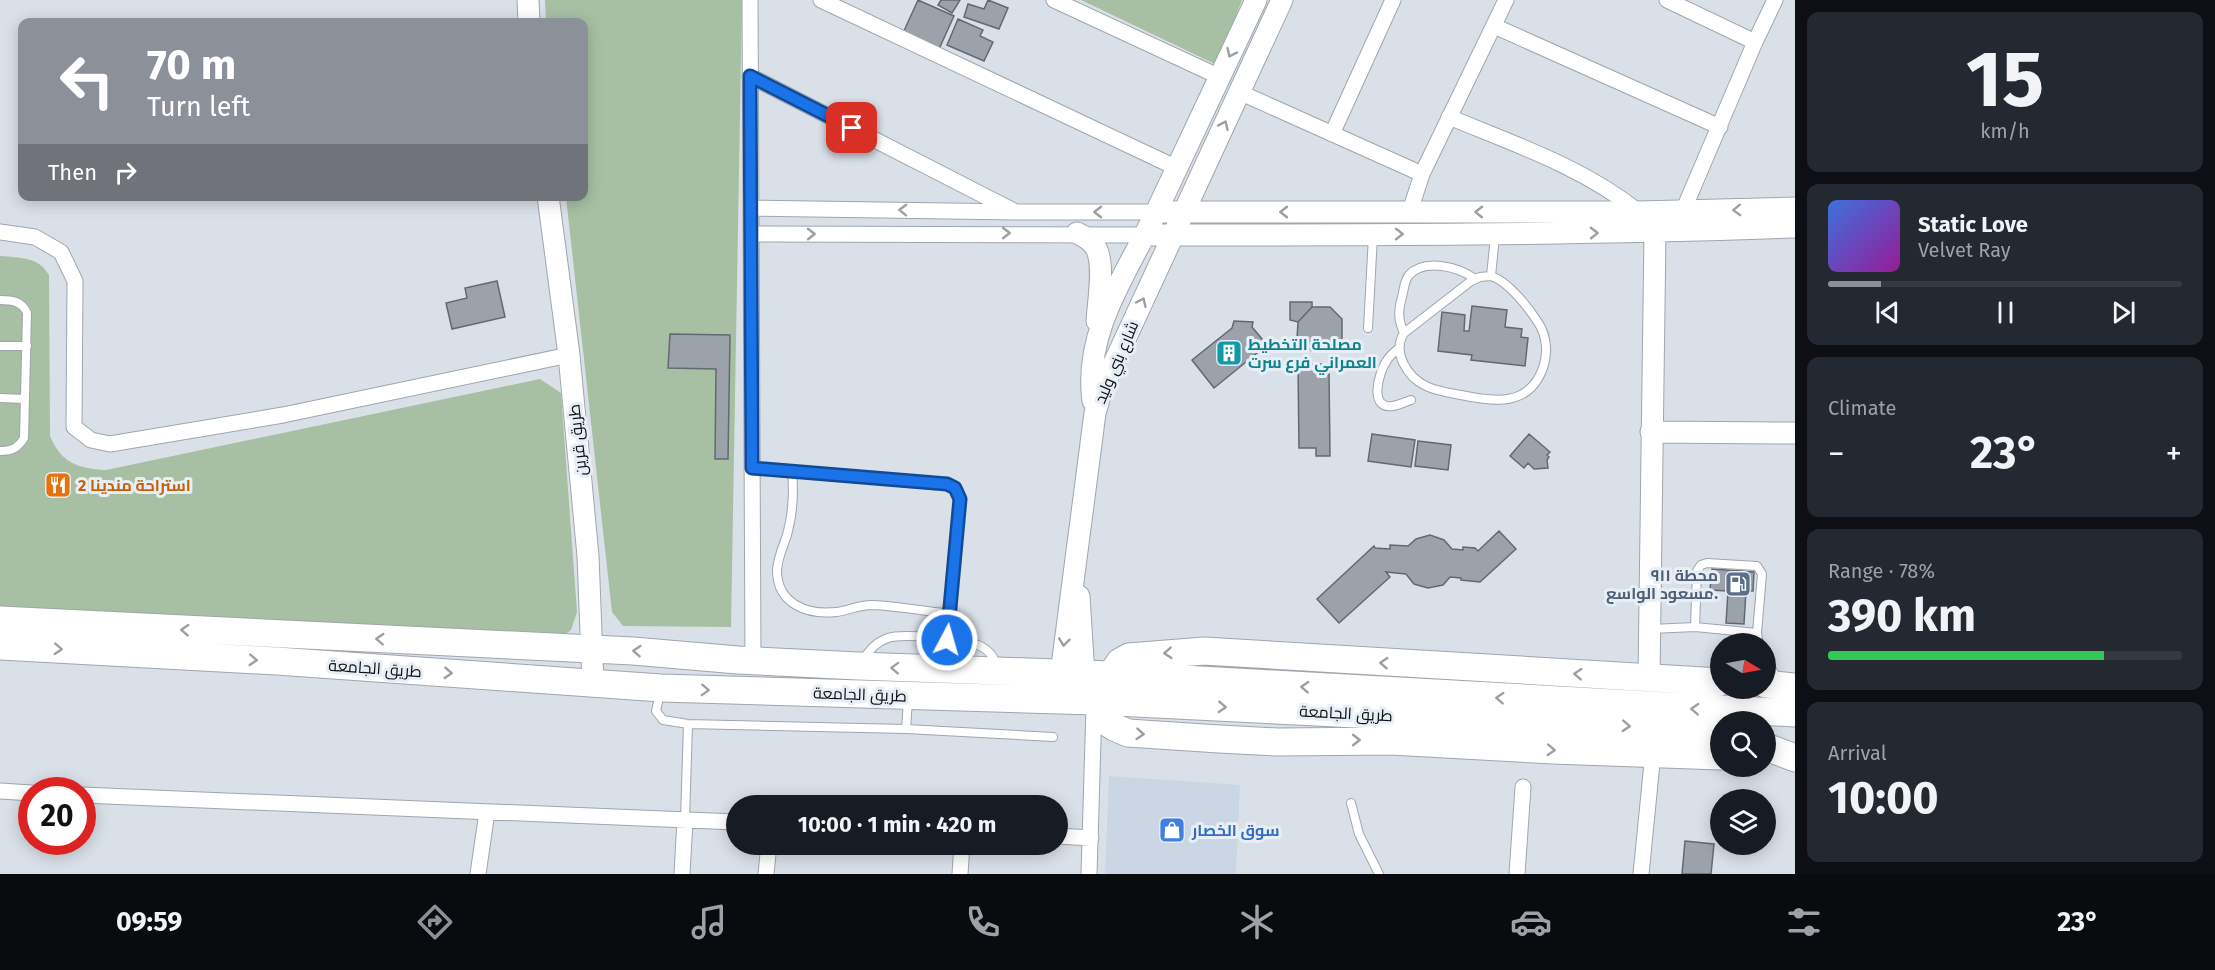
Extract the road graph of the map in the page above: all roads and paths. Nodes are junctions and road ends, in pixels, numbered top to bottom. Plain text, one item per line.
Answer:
1 (528, 0) edge
2 (750, 0) edge
3 (821, 0) edge
4 (1054, 0) edge
5 (1256, 0) edge
6 (1282, 0) edge
7 (1392, 0) edge
8 (1506, 0) edge
9 (1667, 0) edge
10 (1775, 0) edge
11 (529, 18) edge
12 (1494, 26) junction
13 (1755, 42) junction
14 (750, 76) junction
15 (1220, 77) junction
16 (1239, 92) junction
17 (1449, 117) junction
18 (1720, 127) junction
19 (1332, 134) junction
20 (1177, 168) junction
21 (1422, 174) junction
22 (549, 201) edge
23 (752, 208) junction
24 (1410, 211) junction
25 (1683, 211) junction
26 (1794, 211) edge
27 (1016, 212) junction
28 (1156, 212) junction
29 (1523, 212) junction
30 (1639, 212) junction
31 (1183, 213) junction
32 (0, 232) edge
33 (1655, 232) junction
34 (1077, 233) junction
35 (752, 234) junction
36 (1373, 234) junction
37 (1495, 234) junction
38 (1523, 234) junction
39 (1144, 235) junction
40 (1173, 235) junction
41 (1491, 276) junction
42 (1474, 279) junction
43 (0, 300) edge
44 (1368, 328) dead end
45 (1404, 333) junction
46 (1095, 342) junction
47 (0, 346) edge
48 (27, 346) junction
49 (1399, 348) junction
50 (568, 355) junction
51 (0, 398) edge
52 (25, 399) junction
53 (1411, 400) dead end
54 (1095, 413) junction
55 (1651, 432) junction
56 (1795, 433) edge
57 (0, 451) edge
58 (752, 468) junction
59 (792, 471) junction
60 (950, 614) junction
61 (0, 620) edge
62 (1695, 627) junction
63 (1649, 629) junction
64 (1757, 633) joint
65 (947, 640) junction
66 (0, 646) edge
67 (593, 650) junction
68 (753, 660) junction
69 (858, 666) junction
70 (998, 672) junction
71 (1649, 678) junction
72 (1710, 681) edge
73 (593, 684) junction
74 (1092, 684) junction
75 (661, 688) junction
76 (908, 695) junction
77 (1795, 713) edge
78 (688, 724) junction
79 (1663, 728) junction
80 (906, 729) junction
81 (1710, 731) edge
82 (1053, 736) dead end
83 (1776, 736) edge
84 (1795, 738) edge
85 (1710, 743) edge
86 (1776, 751) edge
87 (1653, 753) junction
88 (1710, 756) edge
89 (1776, 758) edge
90 (1795, 759) edge
91 (1523, 787) dead end
92 (0, 791) edge
93 (18, 792) edge
94 (96, 796) edge
95 (1351, 803) dead end
96 (487, 812) junction
97 (684, 820) junction
98 (726, 822) edge
99 (1068, 837) edge
100 (1091, 838) junction
101 (768, 855) edge
102 (961, 855) edge
103 (478, 874) edge
104 (681, 874) edge
105 (766, 874) edge
106 (960, 874) edge
107 (1089, 874) edge
108 (1379, 874) edge
109 (1517, 874) edge
110 (1641, 874) edge

1 - 11 street
2 - 14 street
3 - 20 street
4 - 15 street
5 -> 15 street, شارع بني وليد
6 - 16 street, شارع بني وليد
7 - 19 street
8 - 12 street
9 - 13 street
10 - 13 street
12 - 17 street
12 - 18 street
13 - 18 street
14 - 23 street
14 - 27 street
15 - 20 street, شارع بني وليد
16 - 19 street
31 -> 16 street, شارع بني وليد
17 - 21 street
17 - 30 street
18 - 25 street
19 - 21 street
20 - 28 street, شارع بني وليد
21 - 24 street
22 - 50 street, طريق قرين
27 -> 23 street
23 - 35 street
29 -> 24 street
24 -> 31 street
26 -> 25 street
25 - 30 street
26 - 33 street
28 -> 27 street
28 - 31 street
28 - 39 street, شارع بني وليد
29 - 30 street
29 - 38 street
31 - 40 street, شارع بني وليد
32 - 50 street
38 -> 33 street
33 - 55 street
35 -> 34 street
34 - 39 street
34 - 46 street
35 - 58 street
36 -> 37 street
36 - 40 street
36 - 44 lane
37 - 38 street
37 - 41 lane
39 - 40 street
39 - 46 street, شارع بني وليد
54 -> 40 street, شارع بني وليد
41 - 42 lane
41 - 49 lane
42 - 45 lane
42 - 45 lane
43 - 48 lane
45 - 49 lane
46 - 54 street, شارع بني وليد
47 - 48 lane
48 - 52 lane
49 - 53 lane
50 - 67 street, طريق قرين
51 - 52 lane
52 - 57 lane
54 - 74 street
55 - 56 street
55 - 63 street
58 - 59 lane
58 - 68 street
59 - 60 lane
59 - 60 lane
60 - 65 lane
67 -> 61 highway, طريق الجامعة
62 - 63 lane
62 - 64 lane
62 - 64 lane
63 - 71 street
65 - 69 lane
65 - 70 lane
66 -> 73 highway, طريق الجامعة
68 -> 67 highway, طريق الجامعة
67 - 73 street, طريق قرين
68 - 69 highway, طريق الجامعة
70 -> 69 highway, طريق الجامعة
70 - 74 highway, طريق الجامعة
71 - 72 highway
71 -> 74 highway
73 - 75 highway, طريق الجامعة
74 - 76 highway, طريق الجامعة
77 -> 74 highway
74 -> 79 highway, طريق الجامعة
74 -> 87 highway
74 - 100 street
75 -> 76 highway, طريق الجامعة
75 - 78 lane
76 - 80 lane
78 - 80 lane
78 - 97 lane
79 - 81 highway, طريق الجامعة
79 - 85 highway
80 - 82 lane
83 - 84 highway
86 - 90 highway
87 - 88 highway
87 - 110 street
89 - 90 highway
91 - 109 street
92 - 93 street
94 - 96 street
95 - 108 lane
96 - 97 street
96 - 103 street
97 - 98 street
97 - 104 street
99 - 100 street
100 - 107 street
101 - 105 street
102 - 106 street

